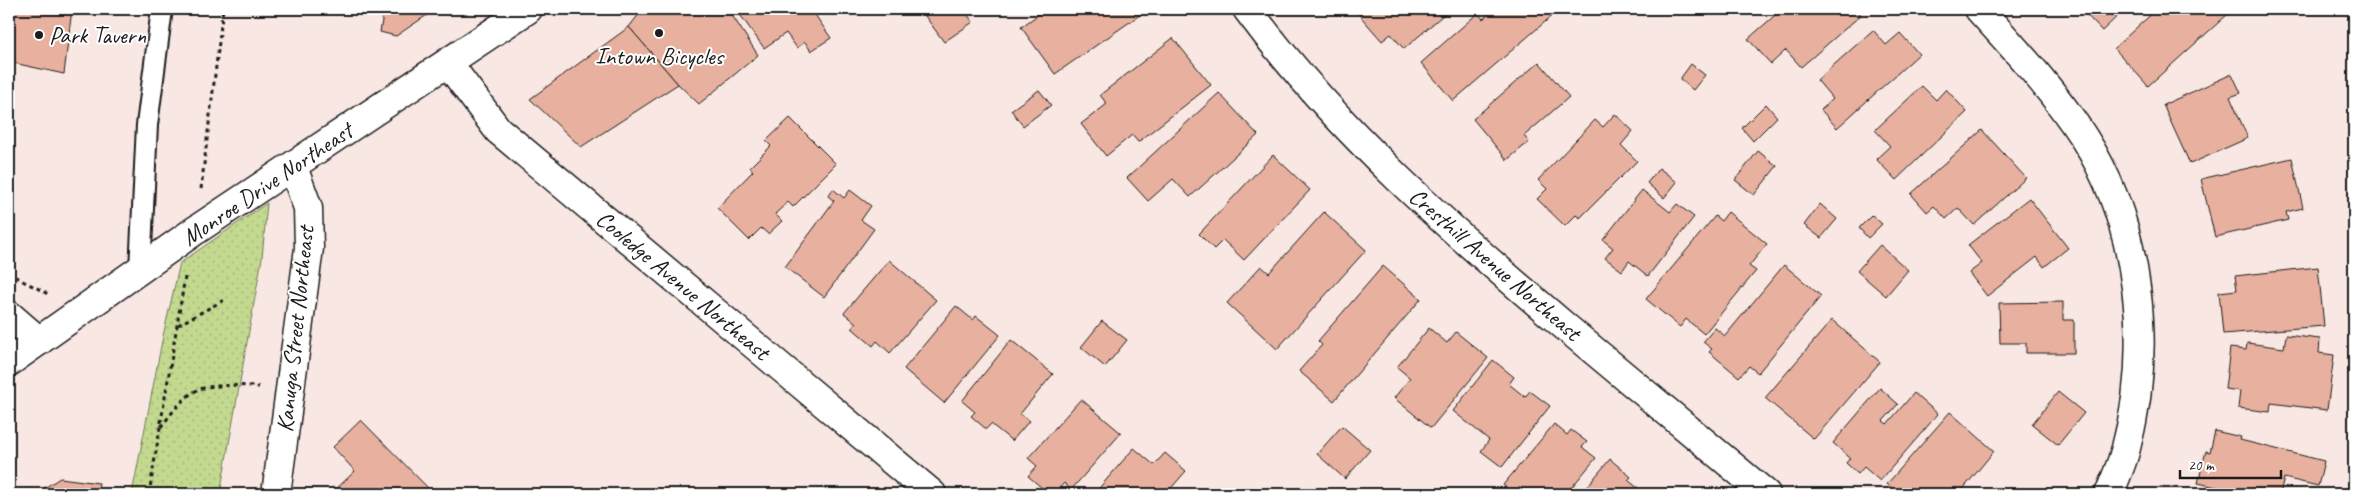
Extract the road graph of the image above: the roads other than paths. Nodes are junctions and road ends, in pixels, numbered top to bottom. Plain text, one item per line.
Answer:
1 (162, 9) edge
2 (528, 9) edge
3 (1247, 9) edge
4 (1979, 9) edge
5 (448, 63) junction
6 (293, 167) junction
7 (140, 270) junction
8 (9, 315) edge
9 (39, 342) junction
10 (9, 362) edge
11 (276, 494) edge
12 (932, 494) edge
13 (1766, 494) edge
14 (2110, 494) edge

1 - 7 lane
2 - 5 street, Monroe Drive Northeast
3 - 13 street, Cresthill Avenue Northeast
4 - 14 street
5 - 6 street, Monroe Drive Northeast
5 - 12 street, Cooledge Avenue Northeast
6 - 7 street, Monroe Drive Northeast
6 - 11 street, Kanuga Street Northeast
7 - 9 street, Monroe Drive Northeast
8 - 9 street
9 - 10 street, Monroe Drive Northeast

